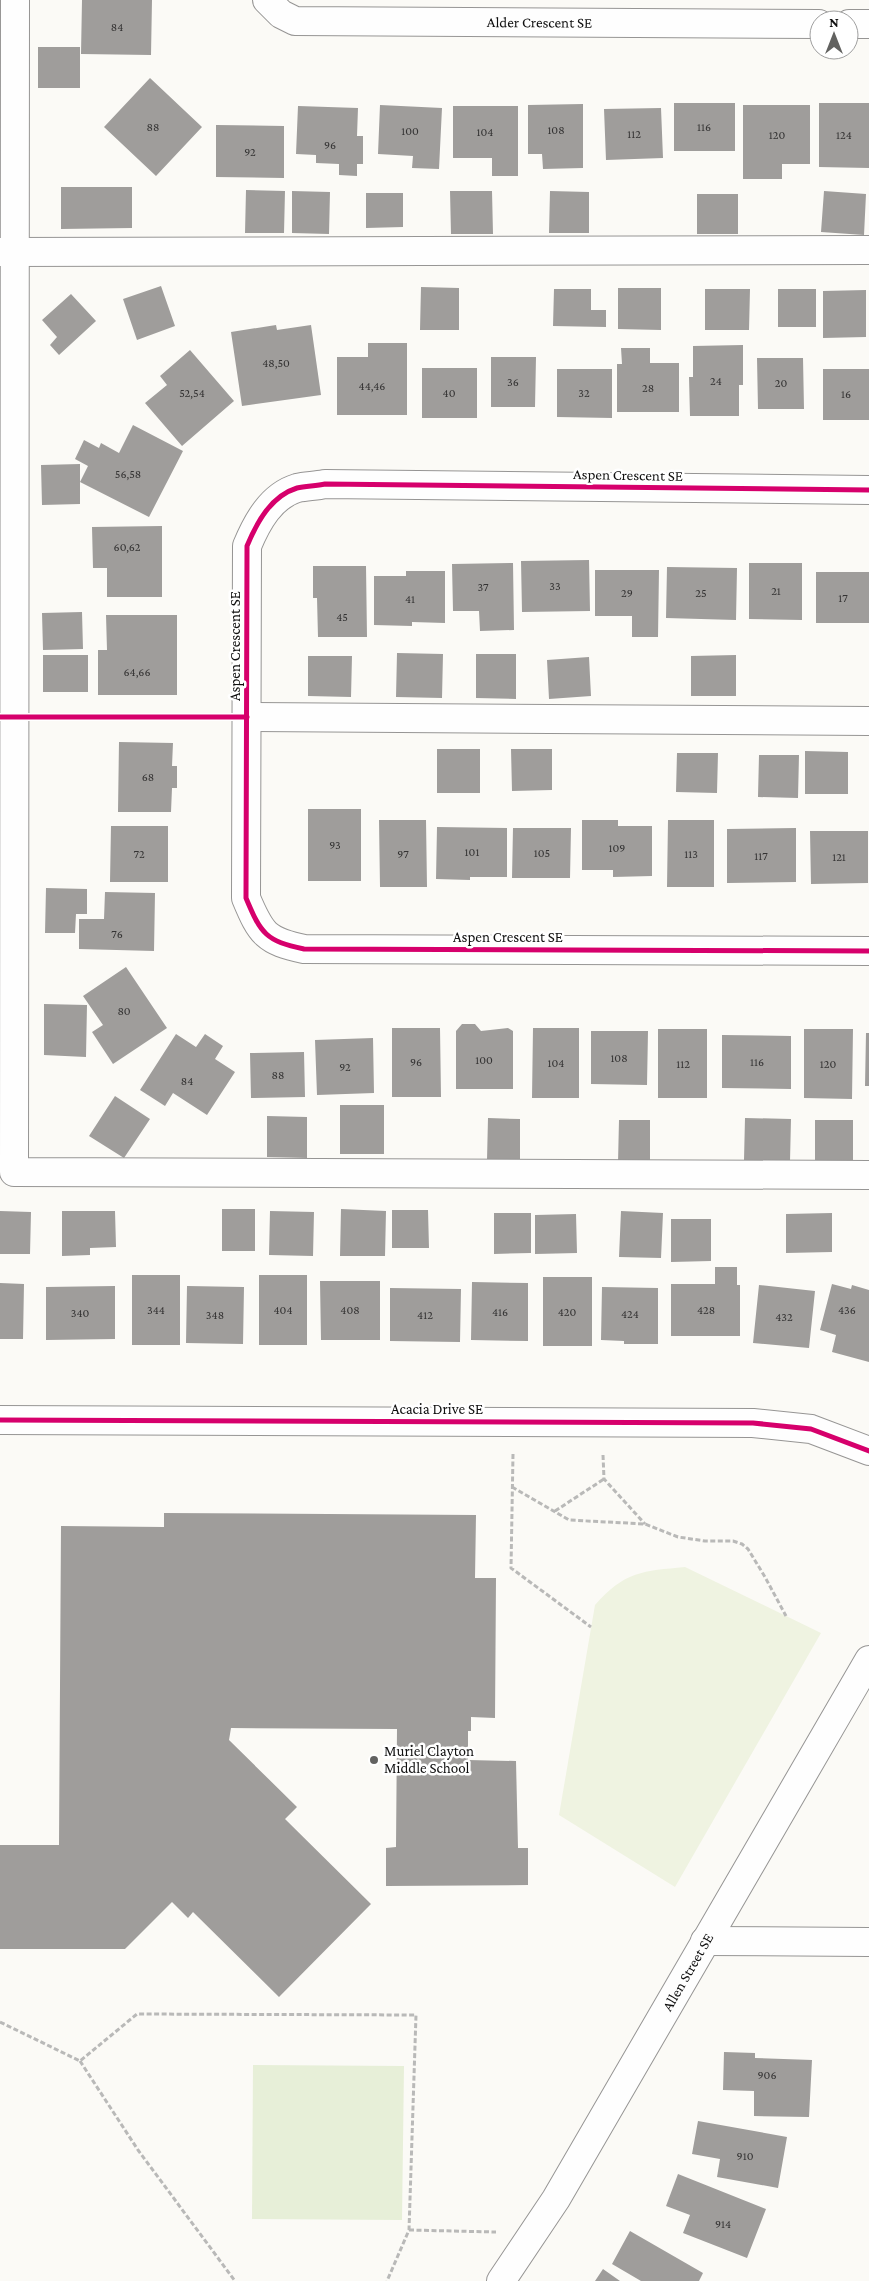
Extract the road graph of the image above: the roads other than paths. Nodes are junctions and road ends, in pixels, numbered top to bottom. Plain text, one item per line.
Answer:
1 (15, 0) edge
2 (267, 0) edge
3 (809, 24) edge
4 (869, 250) edge
5 (7, 252) edge
6 (869, 490) edge
7 (247, 717) junction
8 (869, 721) edge
9 (869, 951) edge
10 (7, 1172) edge
11 (869, 1175) edge
12 (0, 1420) edge
13 (869, 1451) edge
14 (869, 1660) edge
15 (705, 1941) junction
16 (869, 1942) edge
17 (502, 2281) edge

1 - 5 street
2 - 3 street, Alder Crescent SE
4 - 5 street
5 - 10 street
6 - 7 street, Aspen Crescent SE
7 - 8 street
7 - 9 street, Aspen Crescent SE
10 - 11 street
12 - 13 street, Acacia Drive SE
14 - 15 street, Allen Street SE
15 - 16 street
15 - 17 street, Allen Street SE

